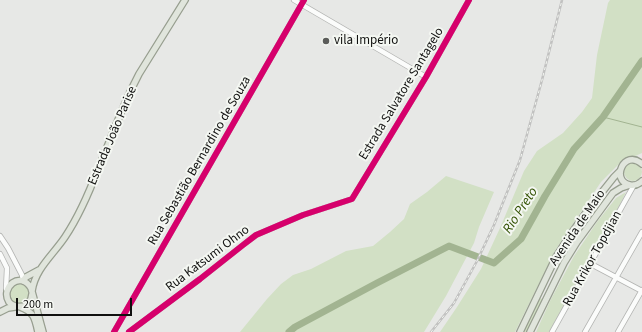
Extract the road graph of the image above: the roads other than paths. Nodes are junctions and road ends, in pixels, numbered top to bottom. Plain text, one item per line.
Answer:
1 (185, 0) edge
2 (294, 0) edge
3 (470, 0) edge
4 (303, 2) edge
5 (426, 78) junction
6 (642, 158) edge
7 (636, 160) junction
8 (642, 164) edge
9 (620, 171) junction
10 (642, 181) edge
11 (636, 185) edge
12 (352, 199) joint
13 (642, 232) edge
14 (0, 236) edge
15 (0, 254) edge
16 (591, 264) junction
17 (39, 270) junction
18 (23, 278) junction
19 (617, 278) junction
20 (6, 290) junction
21 (642, 291) edge
22 (32, 292) junction
23 (1, 298) edge
24 (17, 307) junction
25 (0, 312) edge
26 (38, 332) edge
27 (43, 332) edge
28 (114, 332) edge
29 (129, 332) edge
30 (520, 332) edge
31 (530, 332) edge
32 (552, 332) edge
33 (585, 332) edge
34 (618, 332) edge

1 - 17 main road, Estrada João Parise
2 - 4 street
3 - 5 street, Estrada Salvatore Santagelo
4 - 5 street
4 - 28 street, Rua Sebastião Bernardino de Souza
5 - 12 street, Estrada Salvatore Santagelo
6 - 7 street
7 - 8 main road
7 - 9 main road, Avenida de Maio
9 - 11 main road
9 - 30 main road, Avenida de Maio
10 - 11 main road, Avenida de Maio
11 - 16 street, Rua Krikor Topdjian
11 - 31 main road, Avenida de Maio
12 - 29 street, Rua Katsumi Ohno
13 - 19 street
14 - 18 street
15 - 20 street
16 - 19 street
16 - 32 street, Rua Krikor Topdjian
17 - 18 main road, Estrada João Parise
17 - 22 main road, Estrada João Parise
18 - 20 main road
18 - 22 main road
19 - 21 street
19 - 33 street
20 - 23 main road
20 - 24 main road
21 - 34 street
22 - 24 main road
22 - 27 main road
24 - 25 main road
24 - 26 main road

